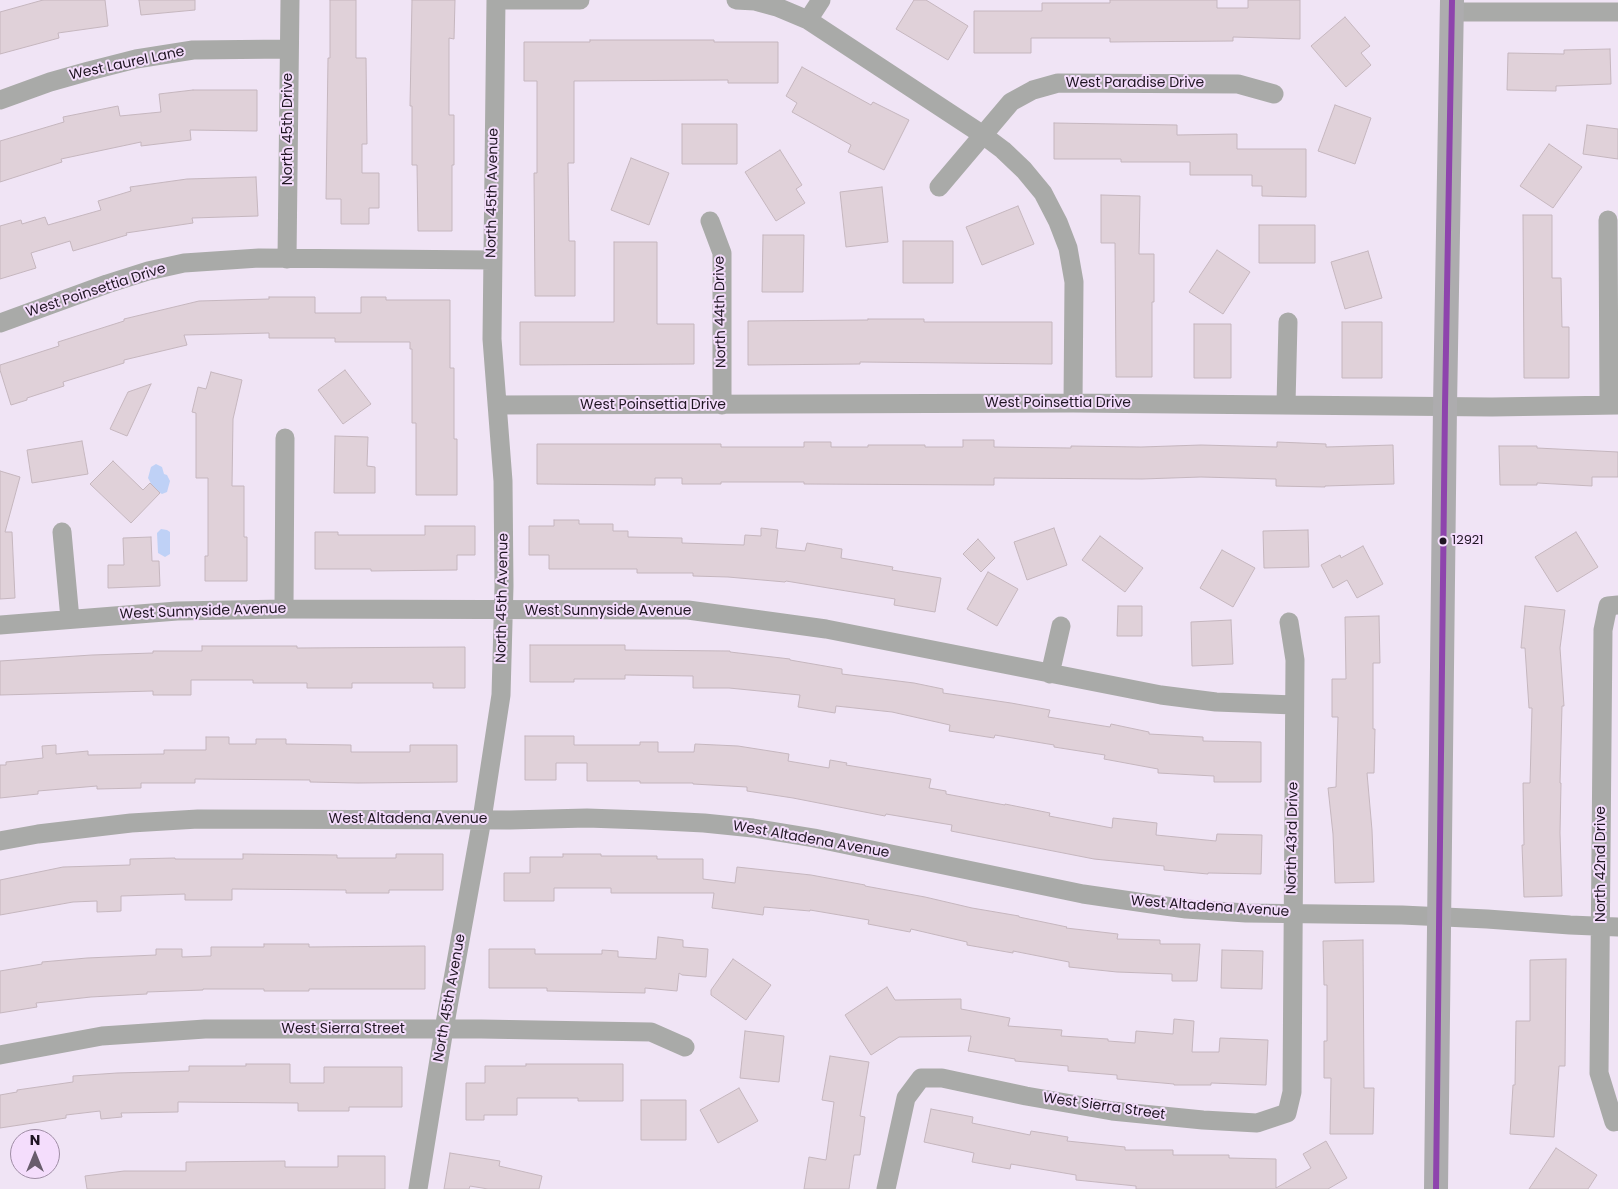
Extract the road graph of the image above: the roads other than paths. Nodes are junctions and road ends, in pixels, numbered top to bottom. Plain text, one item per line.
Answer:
1 (290, 0) edge
2 (496, 0) edge
3 (504, 0) edge
4 (580, 0) edge
5 (736, 0) edge
6 (821, 0) edge
7 (1452, 6) edge
8 (1597, 6) edge
9 (1618, 12) edge
10 (808, 20) junction
11 (288, 49) junction
12 (1274, 94) dead end
13 (0, 100) edge
14 (983, 135) junction
15 (938, 187) dead end
16 (1608, 220) dead end
17 (710, 221) dead end
18 (287, 258) junction
19 (492, 260) junction
20 (1288, 322) dead end
21 (0, 323) edge
22 (1073, 403) junction
23 (1286, 404) junction
24 (497, 405) junction
25 (722, 405) junction
26 (1613, 405) edge
27 (1445, 406) junction
28 (285, 438) dead end
29 (62, 532) dead end
30 (1613, 605) edge
31 (284, 609) junction
32 (504, 611) junction
33 (70, 619) junction
34 (1289, 622) dead end
35 (0, 626) edge
36 (1061, 626) dead end
37 (1050, 674) junction
38 (1294, 704) junction
39 (482, 819) junction
40 (0, 841) edge
41 (1292, 914) junction
42 (1440, 917) junction
43 (1609, 926) edge
44 (444, 1029) junction
45 (685, 1047) dead end
46 (0, 1055) edge
47 (1287, 1113) joint
48 (1614, 1122) dead end
49 (418, 1189) edge
50 (886, 1189) edge
51 (1436, 1189) edge

1 - 11 street, North 45th Drive
2 - 19 street, North 45th Avenue
3 - 4 street
5 - 10 street
6 - 10 street
7 - 8 street
7 - 27 main road
8 - 9 street
10 - 14 street
11 - 13 street, West Laurel Lane
11 - 18 street, North 45th Drive
12 - 14 street, West Paradise Drive
14 - 15 street, West Paradise Drive
14 - 22 street
16 - 26 street
17 - 25 street, North 44th Drive
18 - 19 street, West Poinsettia Drive
18 - 21 street, West Poinsettia Drive
19 - 24 street, North 45th Avenue
20 - 23 street
22 - 23 street, West Poinsettia Drive
22 - 25 street, West Poinsettia Drive
23 - 27 street, West Poinsettia Drive
24 - 25 street, West Poinsettia Drive
24 - 32 street, North 45th Avenue
26 - 27 street, West Poinsettia Drive
27 - 42 main road
28 - 31 street
29 - 33 street
30 - 43 street, North 42nd Drive
31 - 32 street, West Sunnyside Avenue
31 - 33 street, West Sunnyside Avenue
32 - 37 street, West Sunnyside Avenue
32 - 39 street, North 45th Avenue
33 - 35 street, West Sunnyside Avenue
34 - 38 street, North 43rd Drive
36 - 37 street
37 - 38 street, West Sunnyside Avenue
38 - 41 street, North 43rd Drive
39 - 40 street, West Altadena Avenue
39 - 41 street, West Altadena Avenue
39 - 44 street, North 45th Avenue
41 - 42 street, West Altadena Avenue
41 - 47 street, North 43rd Drive
42 - 43 street, West Altadena Avenue
42 - 51 main road
43 - 48 street, North 42nd Drive
44 - 45 street, West Sierra Street
44 - 46 street, West Sierra Street
44 - 49 street, North 45th Avenue
47 - 50 street, West Sierra Street

